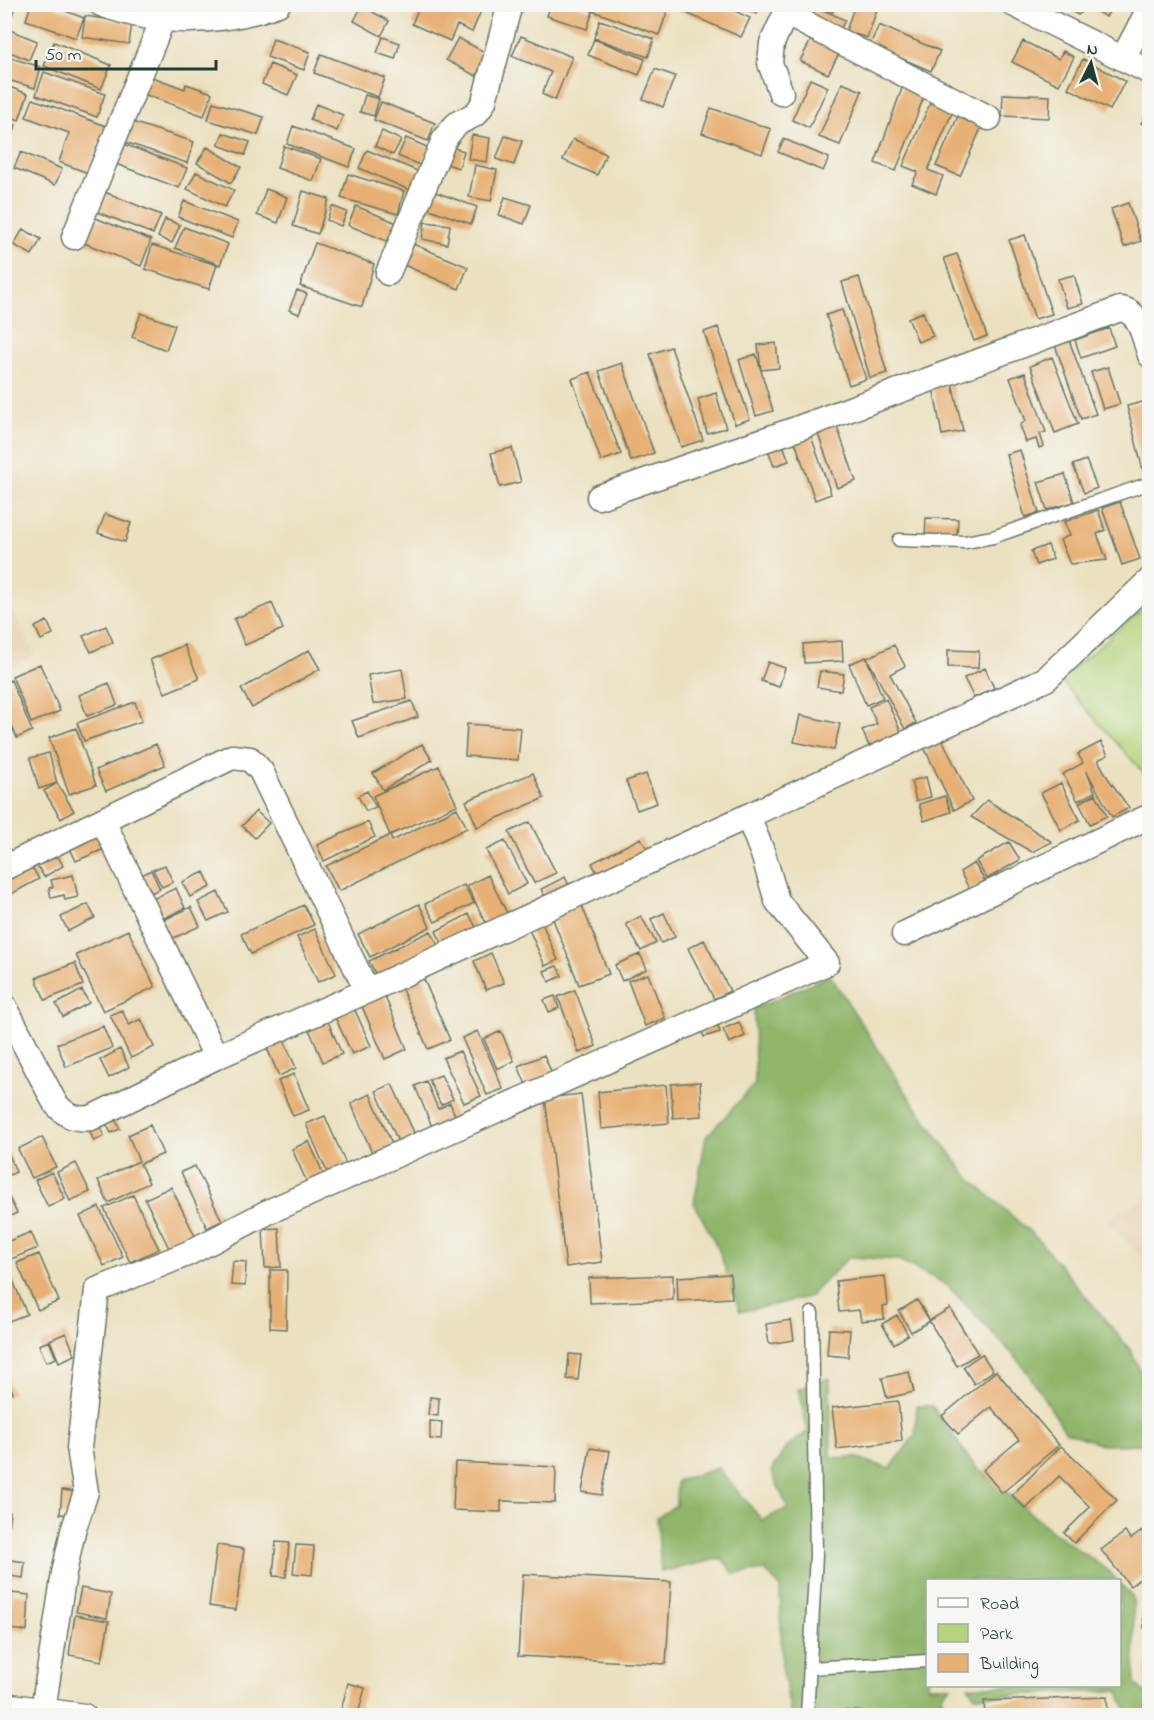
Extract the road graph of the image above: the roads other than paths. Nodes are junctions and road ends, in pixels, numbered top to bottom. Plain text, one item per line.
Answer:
1 (101, 4) edge
2 (278, 4) edge
3 (510, 4) edge
4 (1013, 4) edge
5 (1149, 7) edge
6 (787, 9) edge
7 (164, 19) junction
8 (1123, 58) junction
9 (1149, 72) edge
10 (780, 93) dead end
11 (989, 118) dead end
12 (74, 237) dead end
13 (388, 273) dead end
14 (1149, 355) edge
15 (1149, 483) edge
16 (599, 497) dead end
17 (899, 540) dead end
18 (1149, 580) edge
19 (748, 816) junction
20 (1149, 816) edge
21 (103, 821) junction
22 (4, 868) edge
23 (904, 934) dead end
24 (368, 991) junction
25 (4, 1005) edge
26 (216, 1057) junction
27 (812, 1313) dead end
28 (926, 1661) edge
29 (810, 1668) junction
30 (4, 1705) edge
31 (43, 1710) junction
32 (84, 1716) edge
33 (807, 1716) edge

1 - 7 street
2 - 7 street
3 - 13 street
4 - 8 street
5 - 8 street
6 - 10 street
6 - 11 street
7 - 12 street
8 - 9 street
14 - 16 street
15 - 17 lane
18 - 19 street
19 - 24 street
19 - 31 street
20 - 23 street
21 - 22 street
21 - 24 street
21 - 26 street
24 - 26 street
25 - 26 street
27 - 29 lane
28 - 29 lane
29 - 33 lane
30 - 31 street
31 - 32 street

